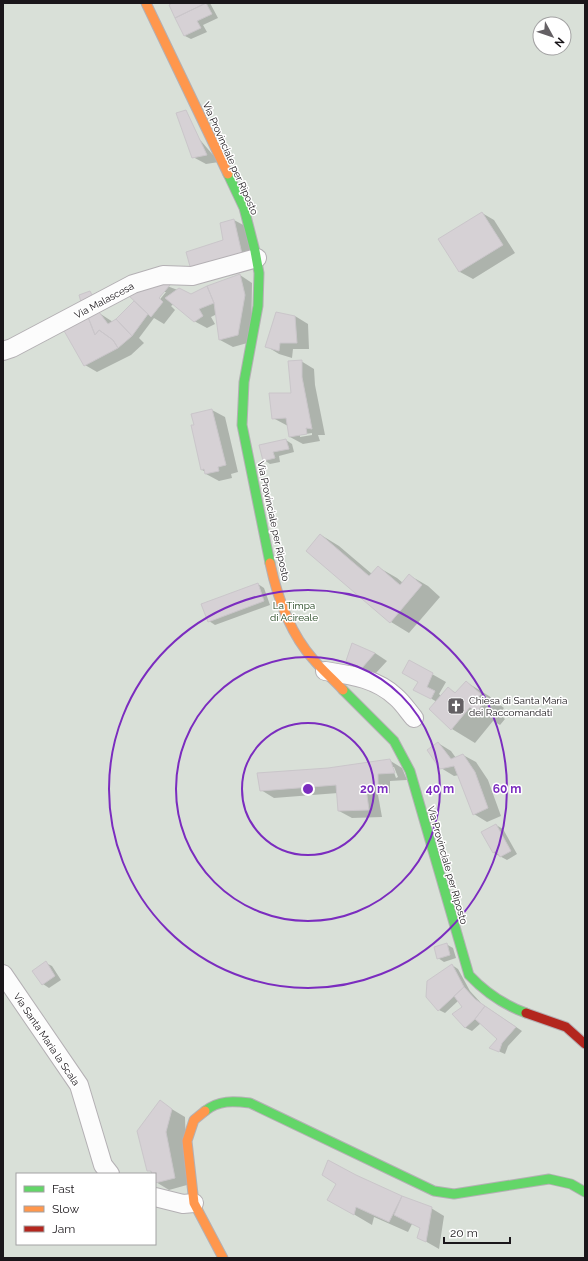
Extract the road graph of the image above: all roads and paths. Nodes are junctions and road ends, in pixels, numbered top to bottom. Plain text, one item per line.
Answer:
1 (146, 3) edge
2 (257, 258) junction
3 (3, 351) edge
4 (325, 671) junction
5 (414, 718) dead end
6 (3, 974) edge
7 (585, 1044) edge
8 (109, 1173) edge
9 (585, 1192) edge
10 (156, 1197) edge
11 (194, 1203) junction
12 (223, 1258) edge

1 - 2 street, Via Provinciale per Riposto
2 - 3 street, Via Malascesa
2 - 4 street, Via Provinciale per Riposto
4 - 5 street
4 - 7 street, Via Provinciale per Riposto
6 - 8 street, Via Santa Maria la Scala
9 - 11 street
10 - 11 street
11 - 12 street

